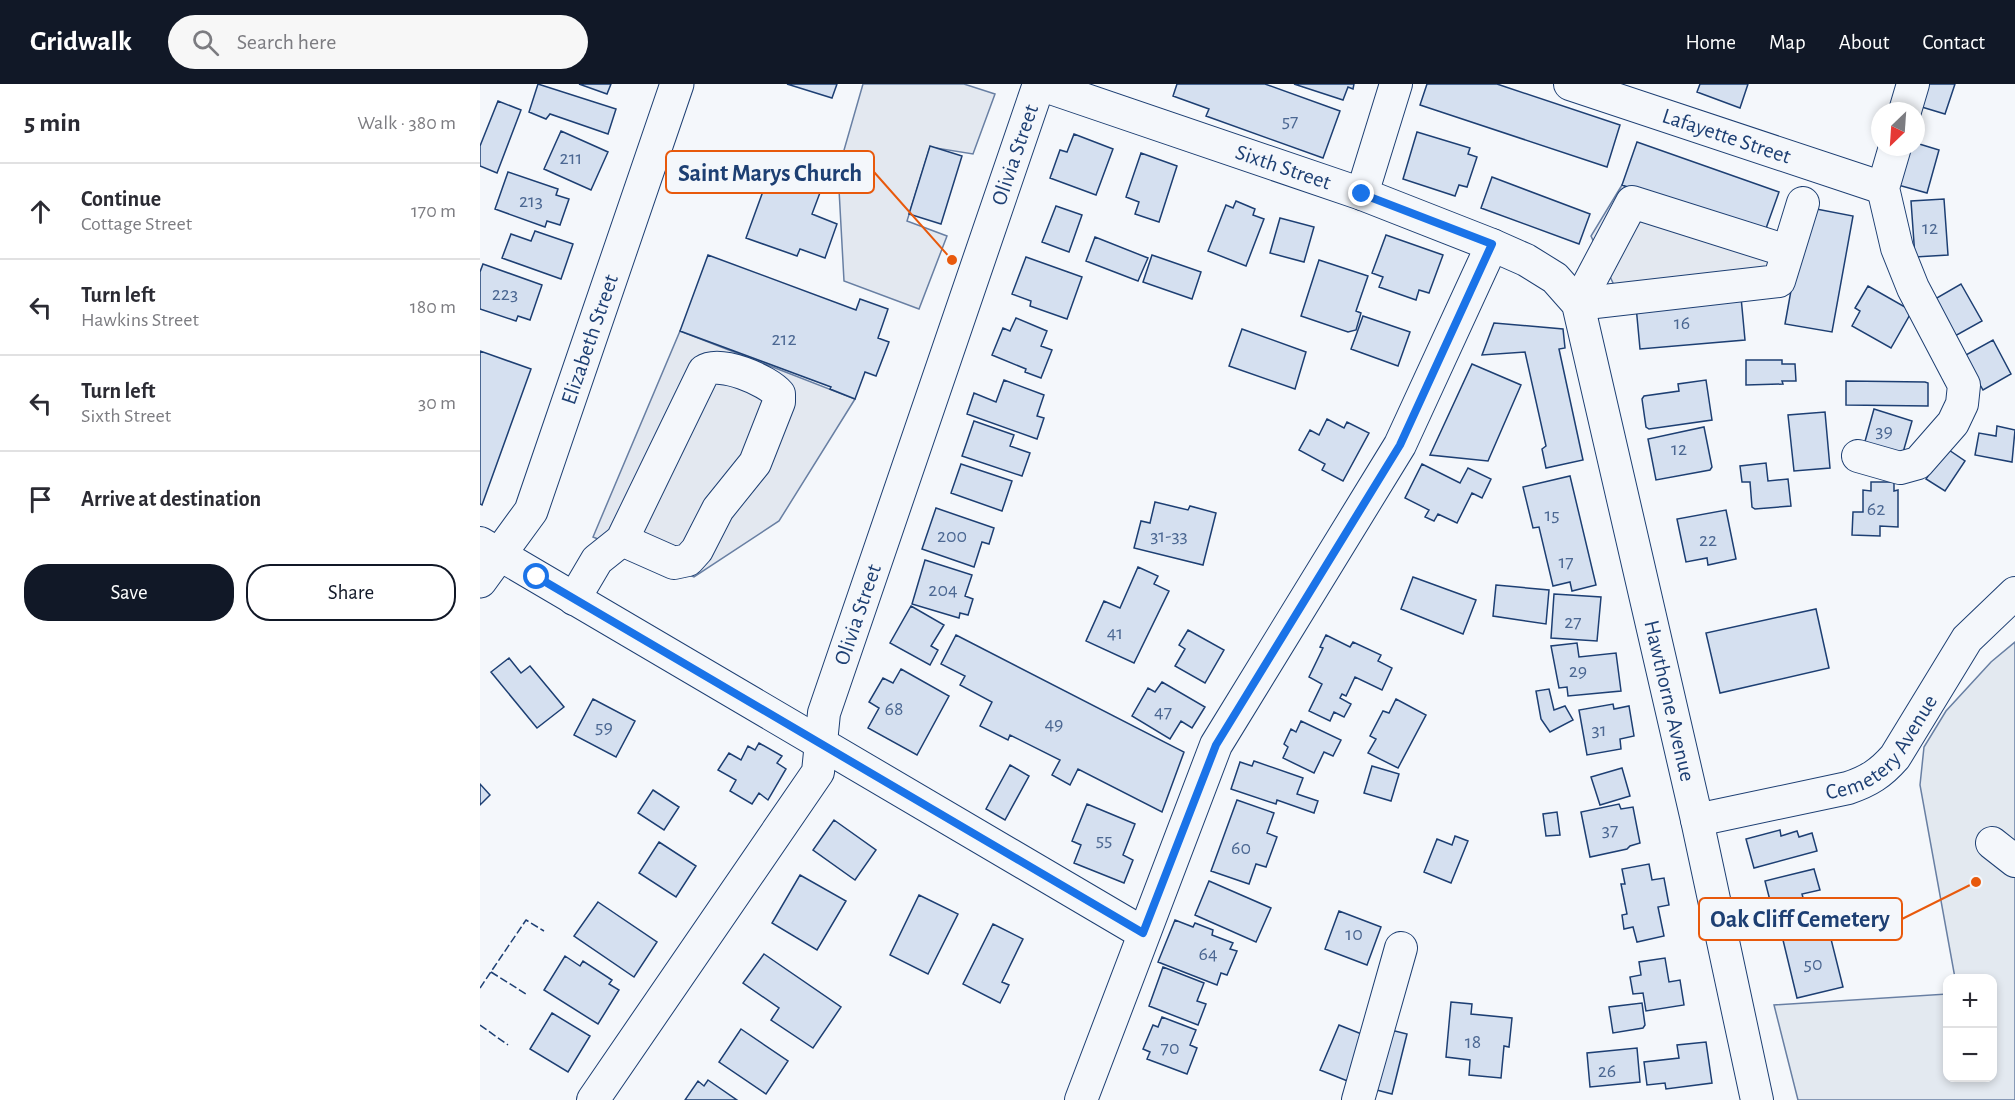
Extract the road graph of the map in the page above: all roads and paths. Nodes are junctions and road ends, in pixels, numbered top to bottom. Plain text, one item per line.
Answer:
1 (677, 84) edge
2 (1039, 84) edge
3 (1396, 84) edge
4 (1570, 84) edge
5 (1913, 84) edge
6 (1908, 102) edge
7 (1892, 156) edge
8 (1883, 188) junction
9 (1362, 194) junction
10 (1803, 202) dead end
11 (1492, 244) junction
12 (1787, 251) junction
13 (1578, 304) junction
14 (1858, 456) dead end
15 (622, 540) junction
16 (490, 549) edge
17 (480, 581) edge
18 (2015, 593) edge
19 (574, 599) junction
20 (821, 745) junction
21 (1696, 820) junction
22 (1143, 933) junction
23 (1401, 948) dead end
24 (593, 1100) edge
25 (1081, 1100) edge
26 (1358, 1100) edge
27 (1757, 1100) edge

1 - 16 main road, Elizabeth Street
2 - 9 street, Sixth Street
2 - 20 street, Olivia Street
3 - 9 street
4 - 8 street, Lafayette Street
5 - 6 street
7 - 8 street
8 - 14 street
9 - 11 street, Sixth Street
10 - 12 street
11 - 13 street, Sixth Street
11 - 22 street
12 - 13 street
12 - 13 street
13 - 21 street, Hawthorne Avenue
15 - 15 street
15 - 19 street
16 - 17 main road, Elizabeth Street
16 - 19 street
18 - 21 street, Cemetery Avenue
19 - 20 street
20 - 22 street
20 - 24 street, Olivia Street
21 - 27 street, Hawthorne Avenue
22 - 25 street
23 - 26 street

